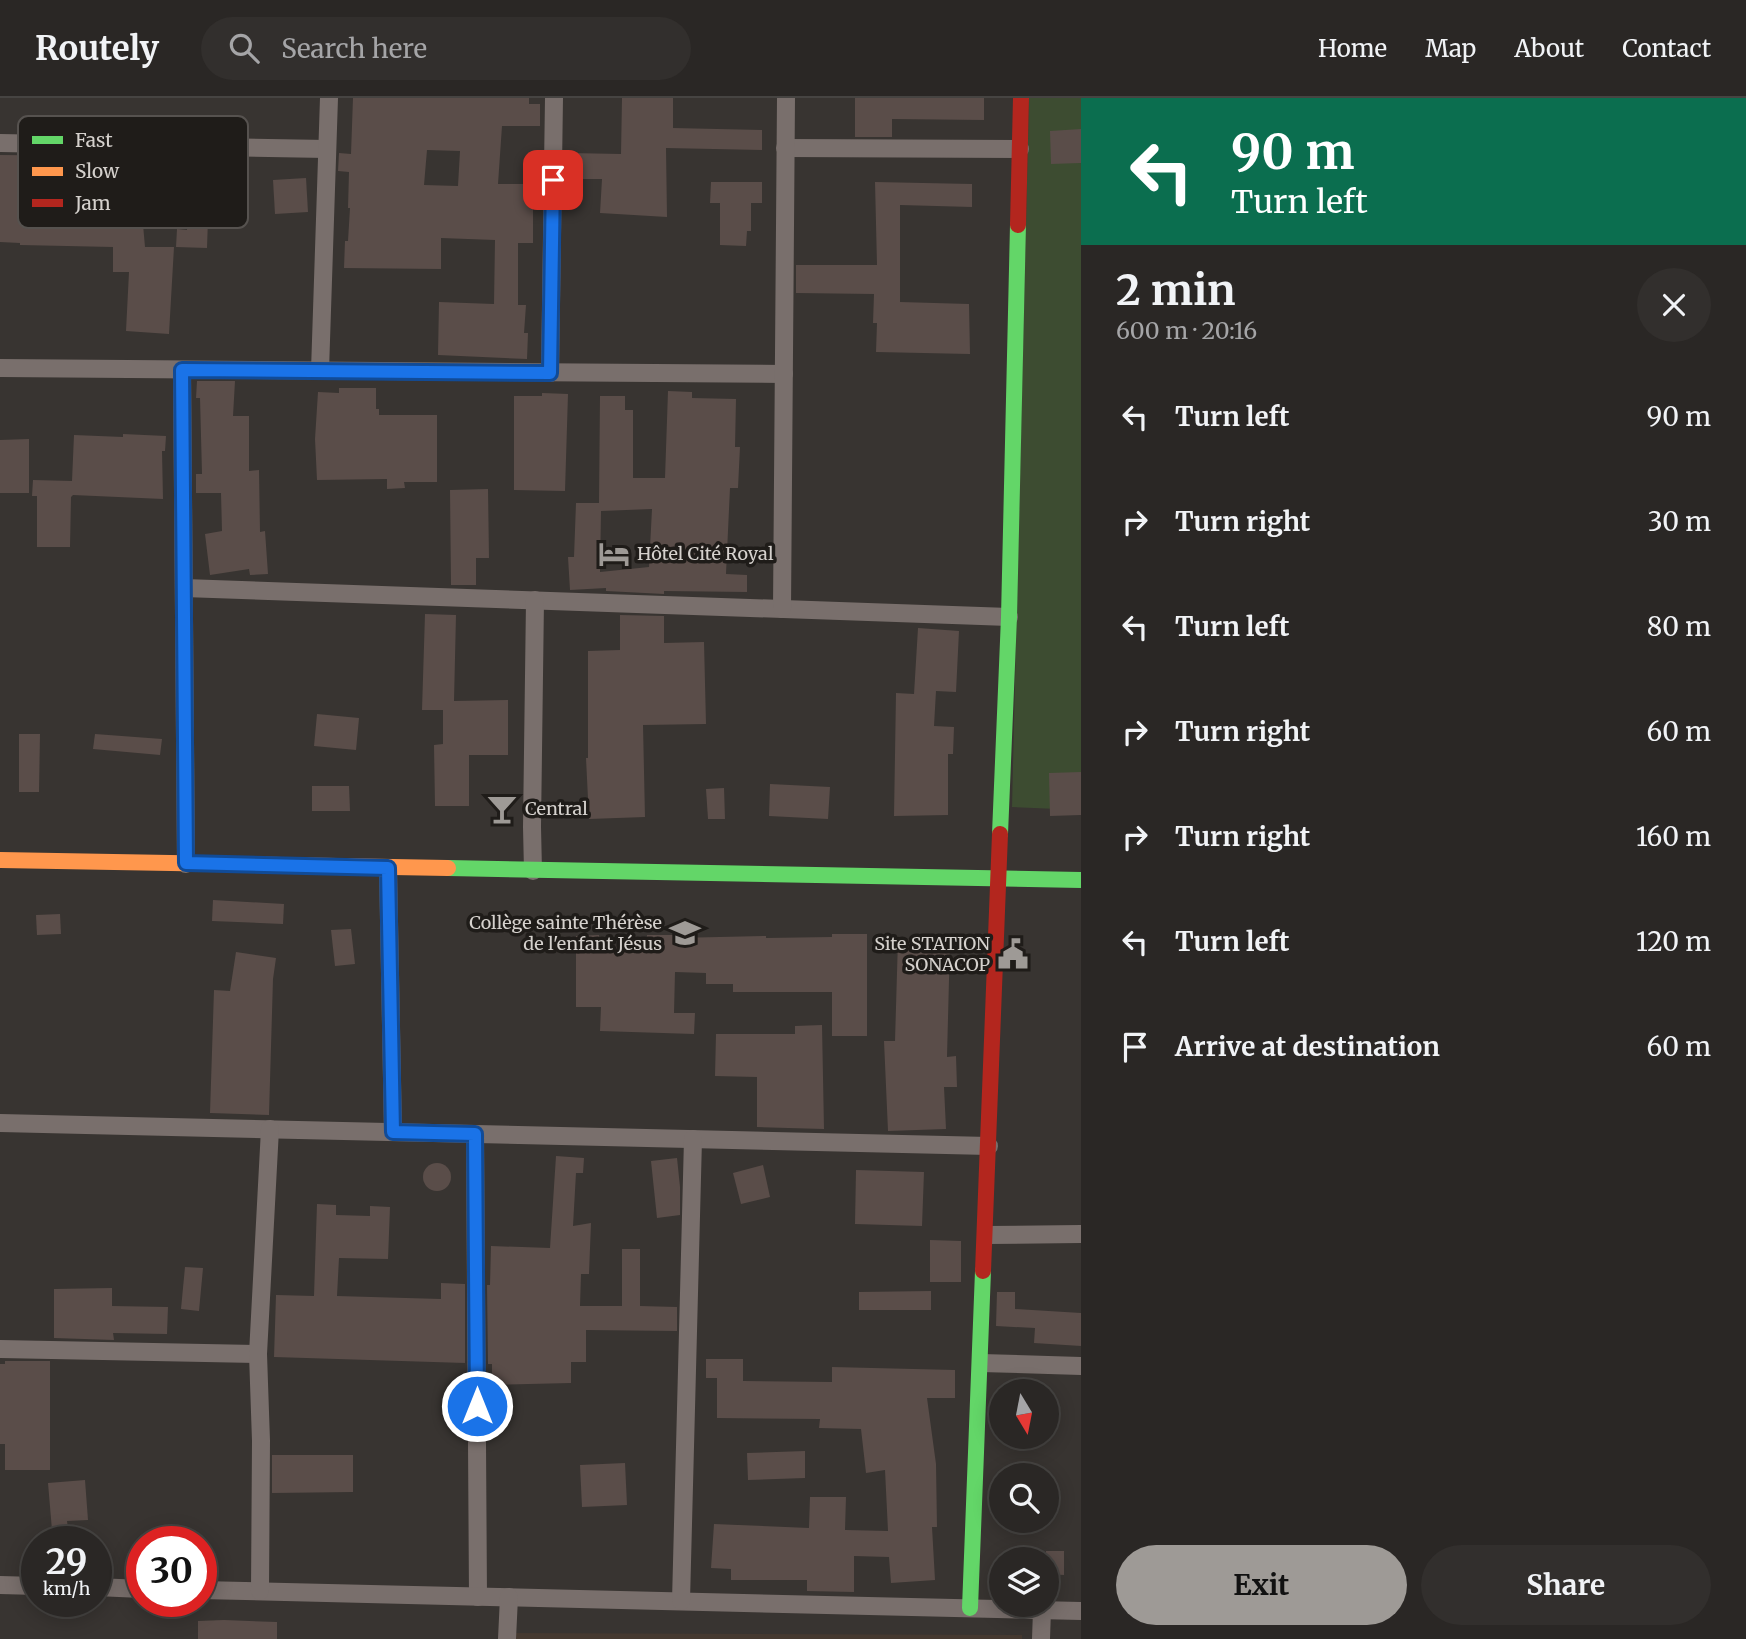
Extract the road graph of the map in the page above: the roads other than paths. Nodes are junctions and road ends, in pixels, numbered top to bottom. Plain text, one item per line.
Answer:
1 (329, 98) edge
2 (554, 98) edge
3 (786, 98) edge
4 (1021, 98) edge
5 (0, 143) edge
6 (18, 143) edge
7 (248, 148) edge
8 (785, 148) junction
9 (327, 149) junction
10 (1020, 149) junction
11 (0, 368) edge
12 (182, 370) junction
13 (320, 371) junction
14 (550, 373) junction
15 (783, 374) junction
16 (184, 588) junction
17 (535, 600) junction
18 (782, 609) junction
19 (1009, 617) junction
20 (0, 859) edge
21 (186, 863) junction
22 (388, 868) junction
23 (533, 871) junction
24 (1000, 880) junction
25 (1081, 880) edge
26 (0, 1123) edge
27 (270, 1129) junction
28 (393, 1132) junction
29 (475, 1134) junction
30 (693, 1139) junction
31 (989, 1146) junction
32 (1081, 1234) edge
33 (986, 1235) junction
34 (0, 1349) edge
35 (258, 1354) junction
36 (981, 1363) junction
37 (1081, 1366) edge
38 (0, 1585) edge
39 (21, 1586) edge
40 (217, 1590) edge
41 (260, 1591) junction
42 (478, 1597) junction
43 (509, 1597) junction
44 (681, 1601) junction
45 (970, 1608) junction
46 (989, 1609) edge
47 (1059, 1610) edge
48 (1081, 1611) edge
49 (1042, 1617) edge
50 (507, 1639) edge
51 (1041, 1639) edge

1 - 9 street
2 - 14 street
3 - 8 street
4 - 10 street
5 - 6 street
7 - 9 street
8 - 10 street
8 - 15 street
9 - 13 street
10 - 19 street
11 - 12 street
12 - 13 street
12 - 16 street
13 - 14 street
14 - 15 street
15 - 18 street
16 - 17 street
16 - 21 street
17 - 18 street
17 - 23 street
18 - 19 street
19 - 24 street
20 - 21 street
21 - 22 street
22 - 23 street
22 - 28 street
23 - 24 street
24 - 25 street
24 - 31 street
26 - 27 street
27 - 28 street
27 - 35 street
28 - 29 street
29 - 30 street
29 - 42 street
30 - 31 street
30 - 44 street
31 - 33 street
32 - 33 street
33 - 36 street
34 - 35 street
35 - 41 street
36 - 37 street
36 - 45 street
38 - 39 street
40 - 41 street
41 - 42 street
42 - 43 street
43 - 44 street
43 - 50 street
44 - 45 street
45 - 46 street
47 - 48 street
49 - 51 street

